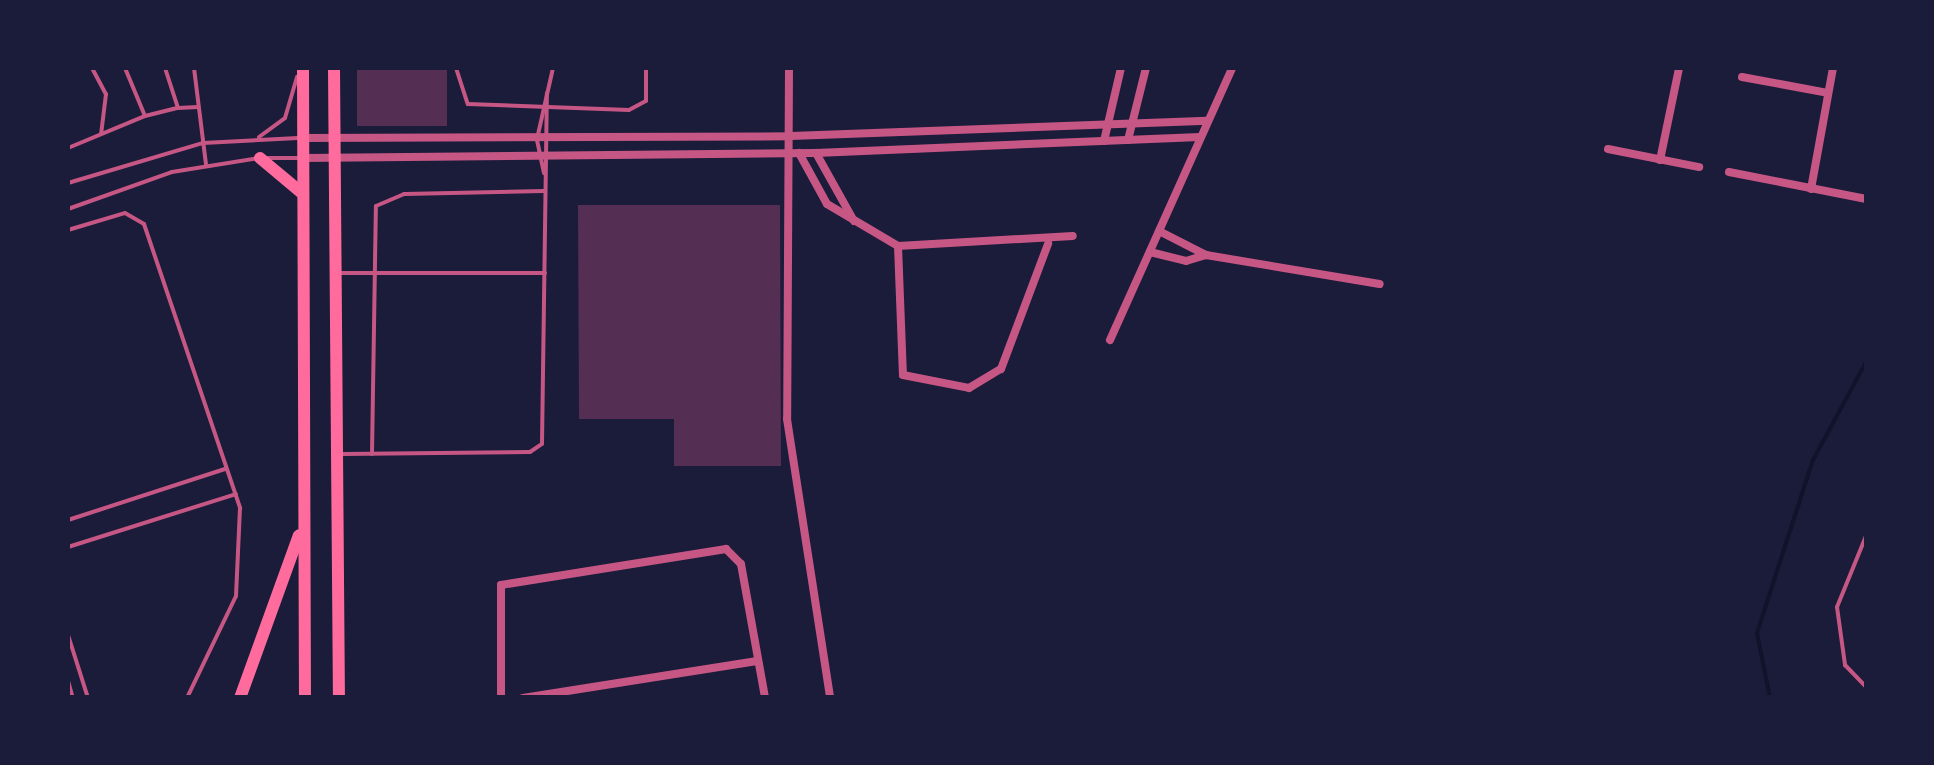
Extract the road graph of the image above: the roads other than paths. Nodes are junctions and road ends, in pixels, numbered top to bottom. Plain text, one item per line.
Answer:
1 (92, 68) edge
2 (125, 68) edge
3 (165, 68) edge
4 (194, 68) edge
5 (302, 68) edge
6 (334, 68) edge
7 (456, 68) edge
8 (552, 68) edge
9 (646, 68) edge
10 (789, 68) edge
11 (1122, 68) edge
12 (1146, 68) edge
13 (1232, 68) edge
14 (1678, 68) edge
15 (1833, 68) edge
16 (1742, 77) dead end
17 (547, 93) junction
18 (1828, 94) junction
19 (198, 107) junction
20 (178, 108) junction
21 (540, 108) junction
22 (551, 108) junction
23 (144, 116) junction
24 (1208, 121) junction
25 (1106, 124) junction
26 (1130, 124) junction
27 (100, 135) junction
28 (790, 136) junction
29 (1200, 137) junction
30 (302, 138) junction
31 (334, 138) junction
32 (252, 139) junction
33 (537, 139) junction
34 (550, 139) junction
35 (1128, 140) junction
36 (1104, 141) junction
37 (202, 143) junction
38 (68, 148) edge
39 (1608, 149) dead end
40 (795, 154) junction
41 (816, 154) junction
42 (260, 158) junction
43 (304, 158) junction
44 (333, 159) junction
45 (539, 160) junction
46 (550, 160) junction
47 (1660, 160) junction
48 (206, 164) junction
49 (1699, 167) dead end
50 (1729, 172) dead end
51 (544, 174) junction
52 (68, 183) edge
53 (1811, 189) junction
54 (544, 191) junction
55 (304, 196) junction
56 (1866, 199) edge
57 (68, 209) edge
58 (854, 220) junction
59 (68, 230) edge
60 (1158, 231) junction
61 (1073, 236) dead end
62 (1048, 244) junction
63 (898, 246) junction
64 (1150, 252) junction
65 (1206, 255) junction
66 (334, 273) junction
67 (546, 273) junction
68 (371, 274) junction
69 (1380, 284) dead end
70 (1110, 340) dead end
71 (334, 454) junction
72 (372, 454) junction
73 (227, 469) junction
74 (236, 494) junction
75 (304, 514) junction
76 (68, 520) edge
77 (1866, 536) edge
78 (68, 547) edge
79 (68, 635) edge
80 (757, 661) junction
81 (68, 681) edge
82 (1866, 687) edge
83 (73, 698) edge
84 (88, 698) edge
85 (187, 698) edge
86 (240, 698) edge
87 (305, 698) edge
88 (339, 698) edge
89 (502, 698) edge
90 (523, 698) edge
91 (765, 698) edge
92 (830, 698) edge

1 - 27 lane
2 - 23 lane
3 - 20 lane
4 - 19 lane
5 - 30 main road
5 - 32 lane
6 - 31 main road
7 - 21 lane
8 - 17 lane
9 - 22 lane
10 - 28 street
11 - 25 street
12 - 26 street
13 - 24 street
14 - 47 street
15 - 18 street
16 - 18 street
17 - 21 lane
17 - 22 lane
18 - 53 street
19 - 20 lane
19 - 37 lane
20 - 23 lane
21 - 22 lane
21 - 33 lane
22 - 34 lane
23 - 27 lane
24 - 26 street
24 - 29 street
25 - 26 street
25 - 28 street
25 - 36 street
26 - 35 street
27 - 38 lane
28 - 34 street
28 - 40 street
29 - 35 street
29 - 60 street
30 - 31 street
30 - 32 lane
30 - 43 main road
31 - 33 street
31 - 44 main road
32 - 37 lane
33 - 34 street
33 - 45 lane
34 - 46 lane
35 - 36 street
36 - 41 street
37 - 48 lane
37 - 52 lane
39 - 47 street
40 - 41 street
40 - 46 street
40 - 58 street
40 - 92 street
41 - 58 street
42 - 43 lane
42 - 48 lane
42 - 55 main road
43 - 44 street
43 - 55 main road
44 - 45 street
44 - 66 main road
45 - 46 street
45 - 51 lane
46 - 51 lane
47 - 49 street
48 - 57 lane
50 - 53 street
51 - 54 lane
53 - 56 street
54 - 67 lane
54 - 68 lane
55 - 75 main road
58 - 63 street
59 - 73 lane
60 - 64 street
60 - 65 street
61 - 62 street
62 - 63 street
62 - 63 street
64 - 65 street
64 - 70 street
65 - 69 street
66 - 68 lane
66 - 71 main road
67 - 68 lane
67 - 72 lane
68 - 72 lane
71 - 72 lane
71 - 88 main road
73 - 74 lane
73 - 76 lane
74 - 78 lane
74 - 85 lane
75 - 86 main road
75 - 87 main road
77 - 82 lane
79 - 84 lane
80 - 89 street
80 - 90 street
80 - 91 street
81 - 83 lane

